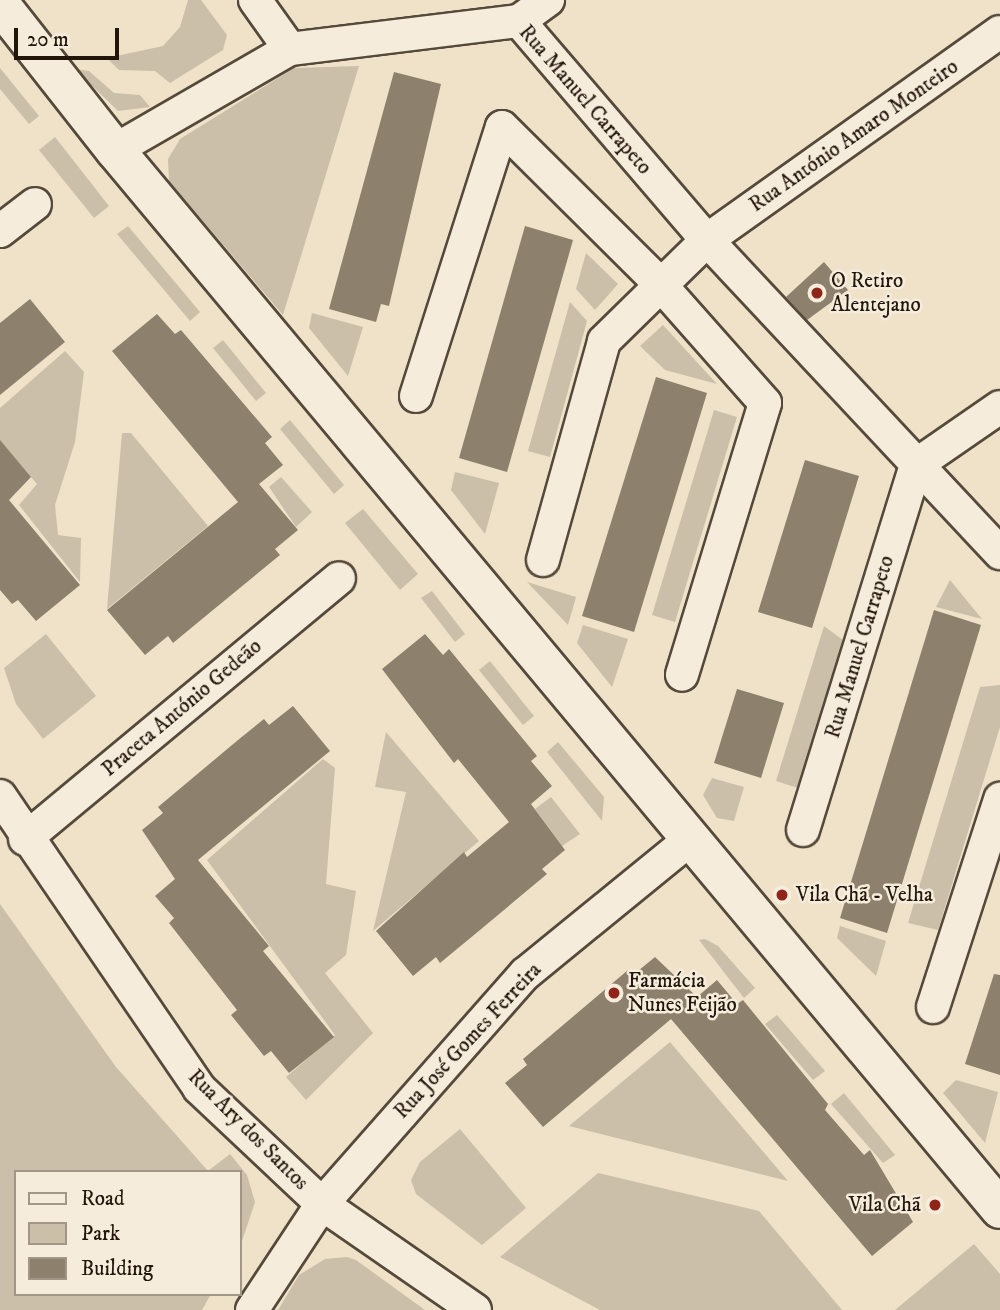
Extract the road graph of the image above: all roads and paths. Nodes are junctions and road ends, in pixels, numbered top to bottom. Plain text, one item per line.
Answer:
1 (255, 0) edge
2 (548, 0) edge
3 (0, 4) edge
4 (519, 20) junction
5 (1000, 32) edge
6 (290, 49) junction
7 (115, 150) junction
8 (35, 204) dead end
9 (0, 231) edge
10 (707, 240) junction
11 (659, 283) junction
12 (416, 396) dead end
13 (1000, 407) edge
14 (916, 465) junction
15 (1000, 553) edge
16 (543, 561) dead end
17 (339, 578) dead end
18 (682, 676) dead end
19 (0, 796) edge
20 (1000, 799) edge
21 (803, 830) dead end
22 (692, 838) junction
23 (25, 839) junction
24 (933, 1007) dead end
25 (321, 1203) junction
26 (1000, 1209) edge
27 (252, 1310) edge
28 (475, 1310) edge

1 - 6 street
2 - 4 street
3 - 7 main road
4 - 6 street, Rua Manuel Carrapeto
4 - 10 street, Rua Manuel Carrapeto
5 - 10 street, Rua António Amaro Monteiro
6 - 7 street, Rua Manuel Carrapeto
7 - 22 main road
8 - 9 street
10 - 11 street, Rua António Amaro Monteiro
10 - 14 street, Rua Manuel Carrapeto
11 - 12 street
11 - 16 street
11 - 18 street
13 - 14 street
14 - 15 street, Rua Manuel Carrapeto
14 - 21 street, Rua Manuel Carrapeto
17 - 23 street, Praceta António Gedeão
19 - 23 street, Rua Ary dos Santos
20 - 24 street
22 - 25 street, Rua José Gomes Ferreira
22 - 26 main road
23 - 25 street, Rua Ary dos Santos
25 - 27 street, Rua José Gomes Ferreira
25 - 28 street, Rua Ary dos Santos

